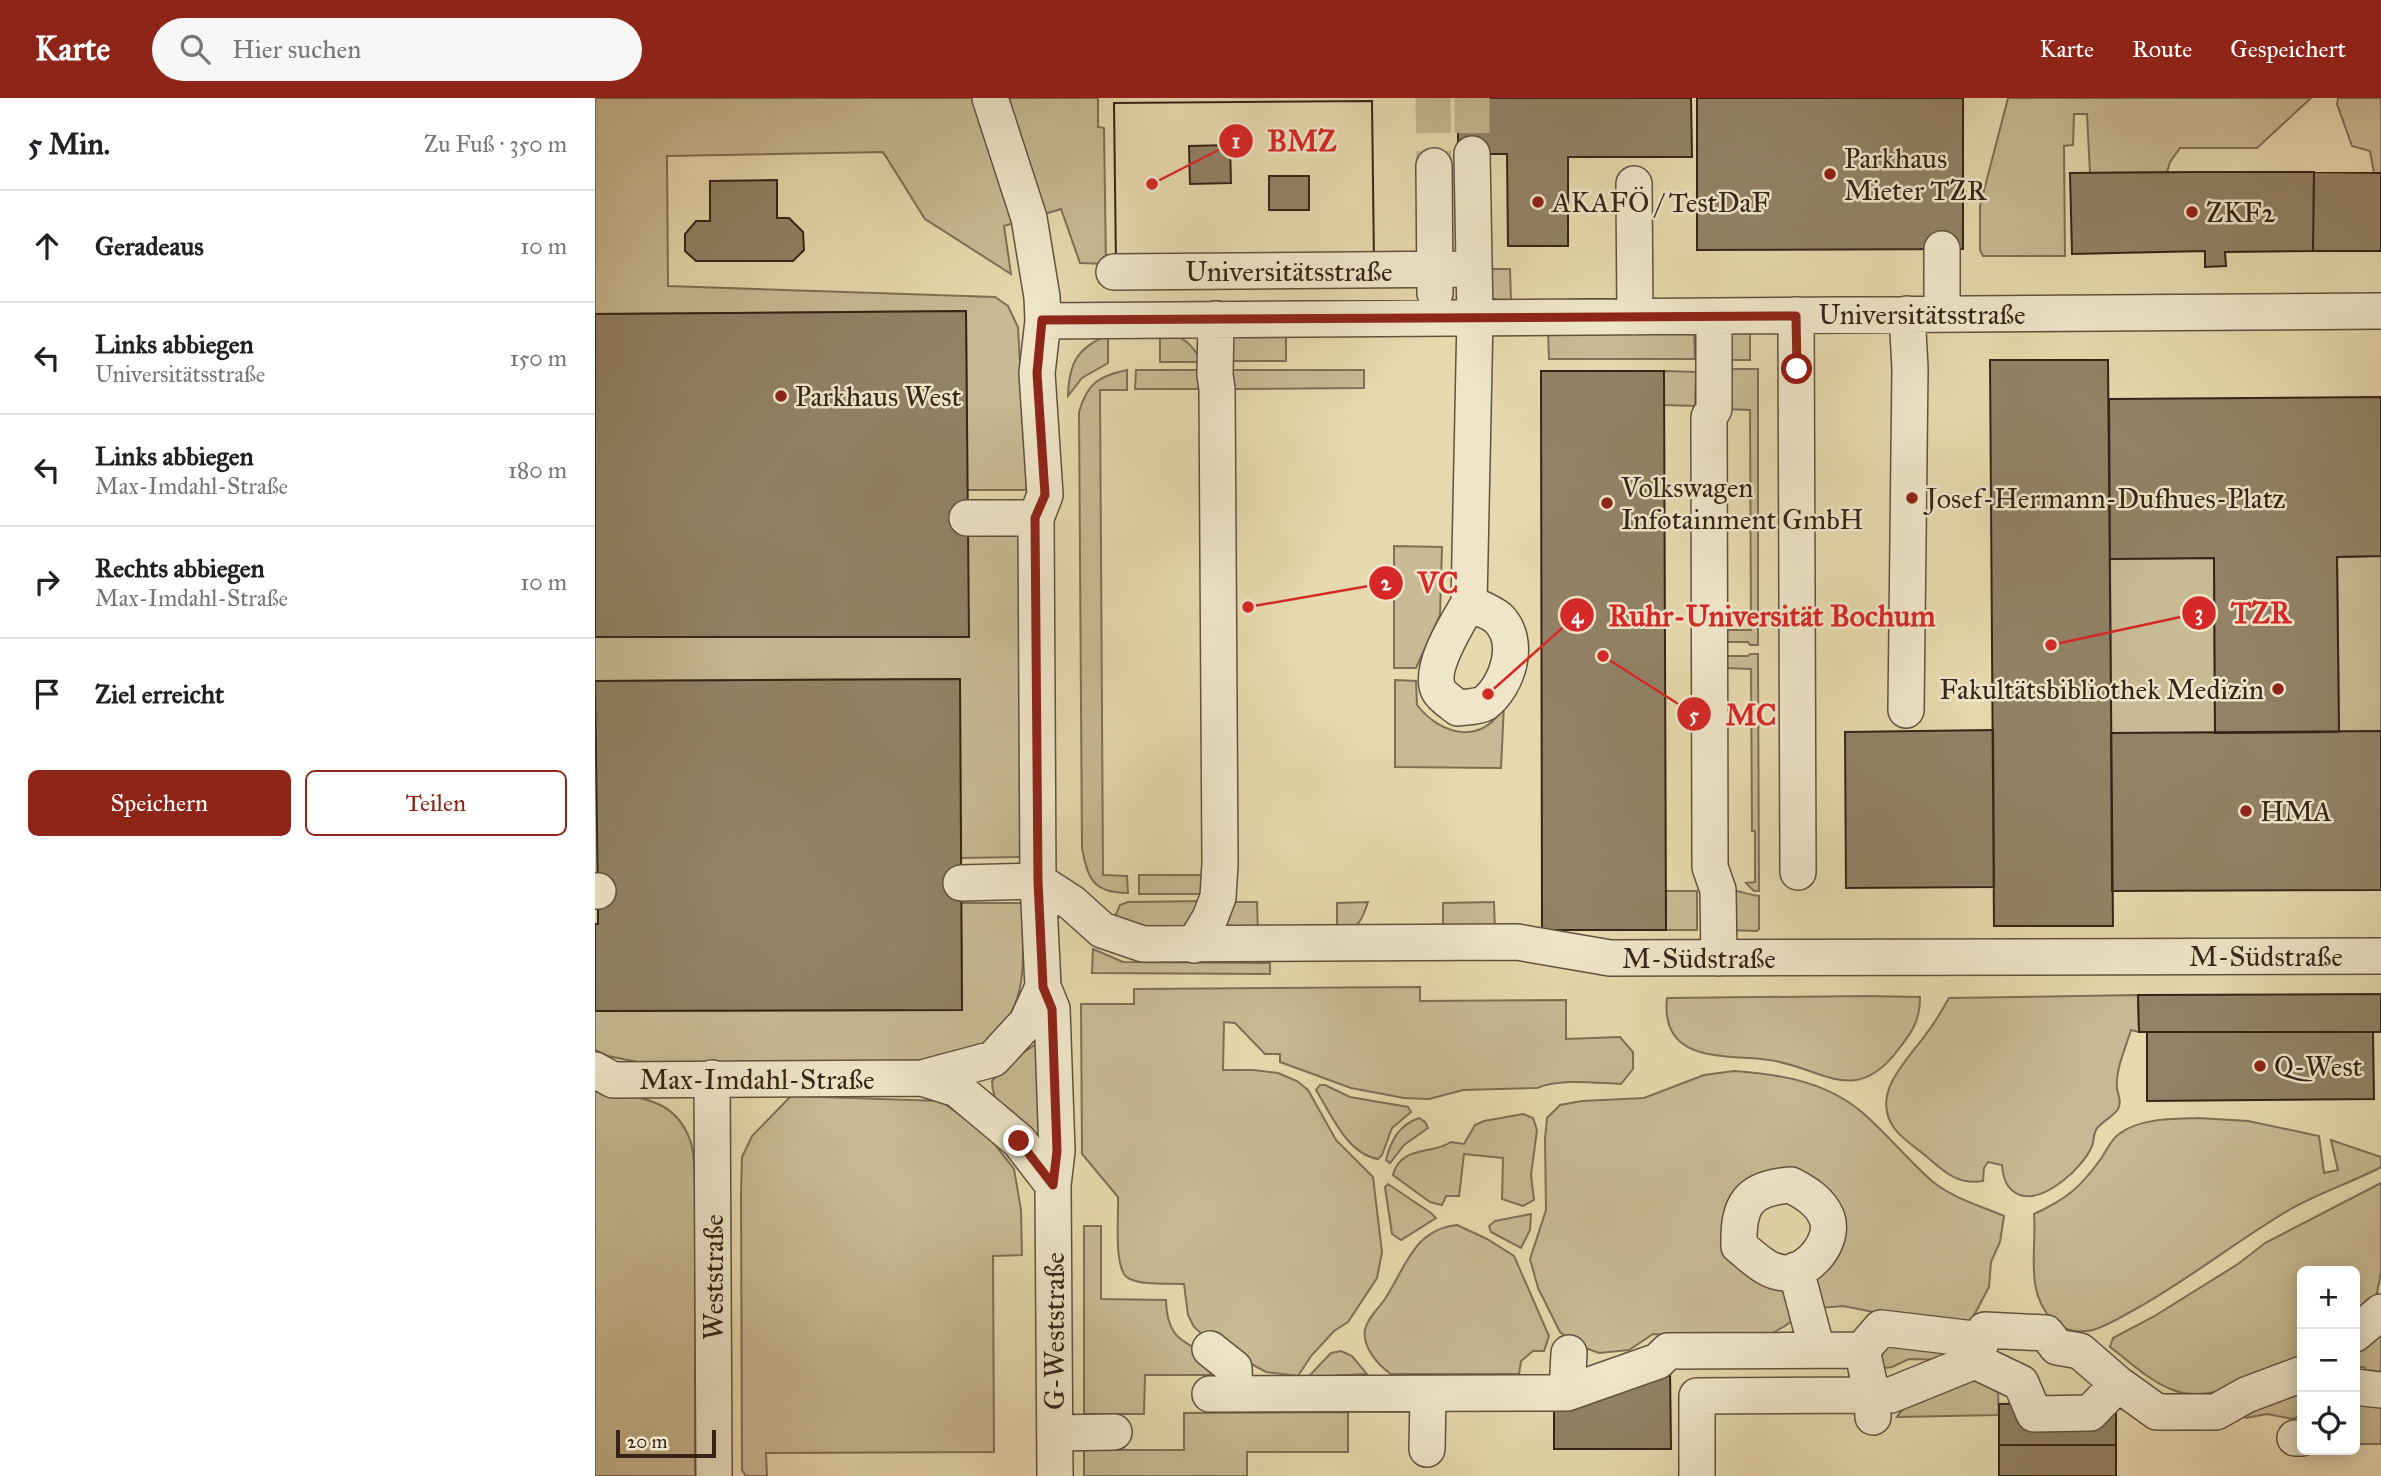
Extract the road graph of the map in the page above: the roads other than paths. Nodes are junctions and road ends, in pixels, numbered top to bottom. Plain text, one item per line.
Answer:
1 (990, 98) edge
2 (1472, 154) tunnel mouth
3 (1434, 166) tunnel mouth
4 (1634, 184) dead end
5 (1942, 249) dead end
6 (1450, 269) junction
7 (1111, 281) dead end
8 (2381, 311) edge
9 (1907, 314) junction
10 (1942, 314) junction
11 (1714, 316) junction
12 (1796, 316) junction
13 (1436, 317) junction
14 (1475, 317) junction
15 (1635, 317) junction
16 (1216, 319) junction
17 (1042, 320) junction
18 (967, 518) dead end
19 (1035, 518) junction
20 (1469, 603) dead end
21 (1906, 710) dead end
22 (1798, 872) dead end
23 (1038, 881) junction
24 (961, 883) dead end
25 (1194, 945) junction
26 (2381, 956) edge
27 (1719, 958) junction
28 (1043, 987) junction
29 (595, 1070) edge
30 (712, 1078) junction
31 (922, 1078) junction
32 (1053, 1185) junction
33 (1796, 1270) dead end
34 (2381, 1312) edge
35 (2360, 1330) edge
36 (1982, 1338) junction
37 (2064, 1339) junction
38 (1210, 1349) dead end
39 (1817, 1350) junction
40 (1862, 1350) junction
41 (1569, 1353) dead end
42 (2297, 1376) edge
43 (2021, 1383) junction
44 (2117, 1384) junction
45 (2360, 1388) edge
46 (2381, 1390) edge
47 (1567, 1393) junction
48 (1865, 1402) junction
49 (1114, 1432) dead end
50 (1055, 1433) junction
51 (714, 1476) edge
52 (1055, 1476) edge
53 (1697, 1476) edge

1 - 17 street, Max-Imdahl-Straße
2 - 14 street
3 - 6 street
4 - 15 street
5 - 10 street
6 - 7 street, Universitätsstraße
6 - 13 street
8 - 10 street, Universitätsstraße
9 - 10 street, Universitätsstraße
9 - 12 street, Universitätsstraße
9 - 21 street
11 - 12 street, Universitätsstraße
11 - 15 street, Universitätsstraße
11 - 27 street
12 - 22 street
13 - 14 street, Universitätsstraße
13 - 16 street, Universitätsstraße
14 - 15 street, Universitätsstraße
14 - 20 street
16 - 17 street, Universitätsstraße
16 - 25 street
17 - 19 street, Max-Imdahl-Straße
18 - 19 street
19 - 23 street, Max-Imdahl-Straße
23 - 24 street
23 - 25 street, M-Südstraße
23 - 28 street, Max-Imdahl-Straße
25 - 27 street, M-Südstraße
26 - 27 street, M-Südstraße
28 - 31 street, Max-Imdahl-Straße
28 - 32 street, Max-Imdahl-Straße
29 - 30 street, Max-Imdahl-Straße
30 - 31 street, Max-Imdahl-Straße
30 - 51 street, Weststraße
31 - 32 street, Max-Imdahl-Straße
32 - 50 street, G-Weststraße
33 - 39 street
34 - 35 street
36 - 37 street
36 - 40 street
36 - 43 street
36 - 48 street
37 - 43 street
37 - 44 street
38 - 47 street
39 - 40 street
39 - 47 street
40 - 48 street
41 - 47 street
42 - 44 street
43 - 44 street
45 - 46 street
48 - 53 street
49 - 50 street
50 - 52 street, G-Weststraße

